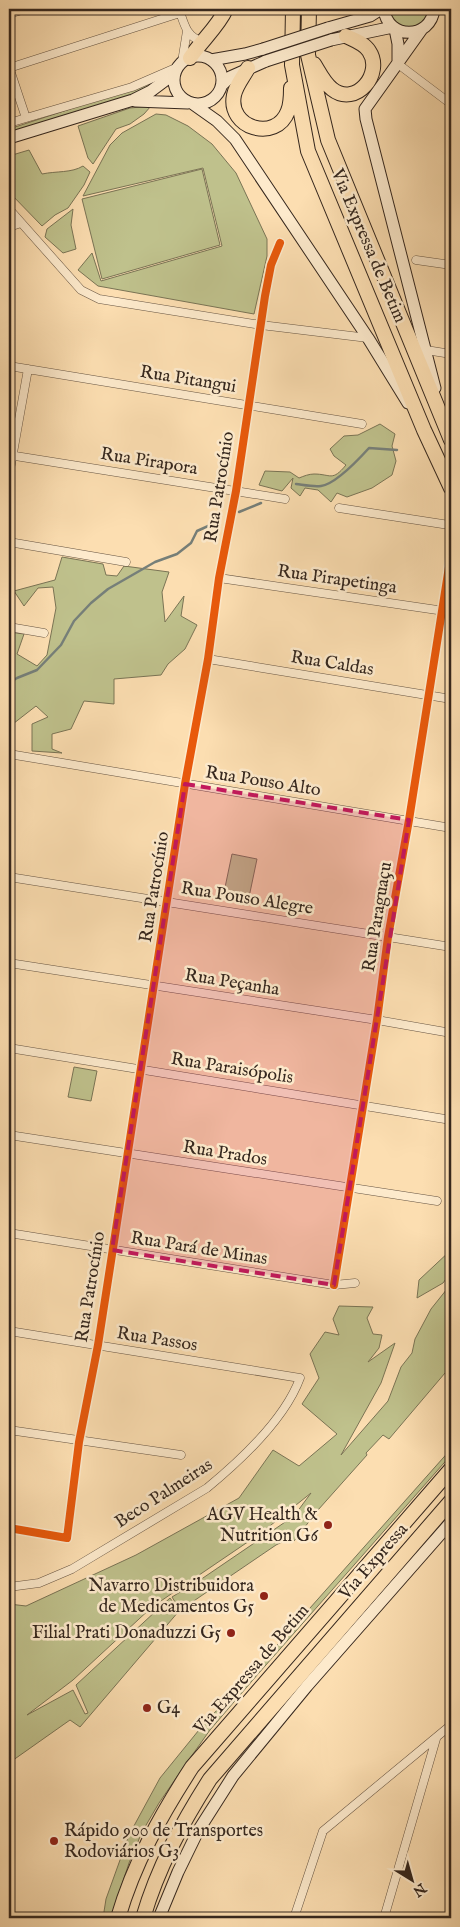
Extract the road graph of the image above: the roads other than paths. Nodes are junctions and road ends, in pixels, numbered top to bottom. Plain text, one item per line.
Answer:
1 (25, 9) edge
2 (226, 9) edge
3 (293, 9) edge
4 (309, 9) edge
5 (383, 9) edge
6 (435, 10) edge
7 (180, 11) edge
8 (9, 14) edge
9 (394, 28) junction
10 (422, 29) junction
11 (187, 31) junction
12 (346, 36) junction
13 (202, 41) junction
14 (308, 55) junction
15 (211, 60) junction
16 (398, 64) junction
17 (181, 65) junction
18 (292, 65) junction
19 (9, 67) edge
20 (248, 68) junction
21 (222, 85) junction
22 (133, 100) junction
23 (191, 103) junction
24 (451, 104) edge
25 (26, 118) junction
26 (9, 123) edge
27 (9, 138) edge
28 (9, 209) edge
29 (21, 223) junction
30 (9, 227) edge
31 (280, 243) dead end
32 (416, 260) dead end
33 (451, 265) edge
34 (261, 324) junction
35 (368, 338) junction
36 (426, 350) junction
37 (451, 354) edge
38 (9, 366) edge
39 (28, 369) junction
40 (248, 405) junction
41 (442, 419) junction
42 (362, 424) dead end
43 (424, 430) junction
44 (451, 440) edge
45 (10, 455) edge
46 (9, 475) edge
47 (451, 488) edge
48 (236, 491) junction
49 (285, 499) dead end
50 (339, 508) dead end
51 (450, 528) edge
52 (9, 542) edge
53 (451, 554) edge
54 (126, 562) dead end
55 (219, 578) junction
56 (447, 611) edge
57 (9, 627) edge
58 (44, 633) dead end
59 (208, 659) junction
60 (429, 695) junction
61 (451, 699) edge
62 (9, 753) edge
63 (186, 784) junction
64 (409, 820) junction
65 (451, 828) edge
66 (9, 876) edge
67 (168, 901) junction
68 (388, 937) junction
69 (451, 947) edge
70 (9, 963) edge
71 (154, 986) junction
72 (377, 1020) junction
73 (451, 1033) edge
74 (9, 1048) edge
75 (141, 1070) junction
76 (363, 1105) junction
77 (451, 1120) edge
78 (9, 1135) edge
79 (127, 1153) junction
80 (350, 1189) junction
81 (436, 1201) dead end
82 (9, 1233) edge
83 (112, 1250) junction
84 (355, 1284) dead end
85 (334, 1285) junction
86 (9, 1331) edge
87 (98, 1345) junction
88 (300, 1378) joint
89 (9, 1430) edge
90 (79, 1442) junction
91 (181, 1455) dead end
92 (451, 1469) edge
93 (451, 1501) edge
94 (451, 1522) edge
95 (9, 1528) edge
96 (9, 1587) edge
97 (451, 1725) edge
98 (436, 1739) junction
99 (118, 1918) edge
100 (143, 1918) edge
101 (159, 1918) edge
102 (294, 1918) edge
103 (384, 1918) edge

1 - 8 street
2 - 13 highway
3 - 18 highway, Via Expressa de Betim
4 - 14 highway
5 - 9 street
5 - 15 street, bridge
6 - 10 street
7 - 11 street
7 - 19 street
9 - 10 street
9 - 12 street
9 - 16 street
10 - 16 street
11 - 13 street
11 - 17 street
12 - 14 highway
12 - 20 street, bridge
13 - 17 highway
14 - 41 highway
15 - 17 street
15 - 21 street
16 - 24 street
16 - 36 street
17 - 22 street
17 - 23 street
17 - 25 street
18 - 20 highway
18 - 43 highway, Via Expressa de Betim
19 - 25 street
20 - 21 street
21 - 23 street
22 - 23 street
22 - 27 street
23 - 35 street
25 - 26 street
28 - 29 street
29 - 30 street
29 - 34 street
31 - 34 street, Rua Patrocínio
32 - 33 street
34 - 35 street
34 - 40 street, Rua Patrocínio
35 - 43 street
36 - 37 street
36 - 41 street
38 - 39 street, Rua Pitangui
39 - 40 street, Rua Pitangui
39 - 45 street
40 - 42 street, Rua Pitangui
40 - 48 street, Rua Patrocínio
41 - 44 highway
43 - 47 highway, Via Expressa de Betim
45 - 46 street
45 - 48 street, Rua Pirapora
48 - 49 street, Rua Pirapora
48 - 55 street, Rua Patrocínio
50 - 51 street
52 - 54 street
53 - 56 street, Rua Paraguaçu
55 - 56 street, Rua Pirapetinga
55 - 59 street, Rua Patrocínio
56 - 60 street, Rua Paraguaçu
57 - 58 street
59 - 60 street, Rua Caldas
59 - 63 street, Rua Patrocínio
60 - 61 street, Rua Caldas
60 - 64 street, Rua Paraguaçu
62 - 63 street, Rua Pouso Alto
63 - 64 street, Rua Pouso Alto
63 - 67 street, Rua Patrocínio
64 - 65 street, Rua Pouso Alto
64 - 68 street, Rua Paraguaçu
66 - 67 street, Rua Pouso Alegre
67 - 68 street, Rua Pouso Alegre
67 - 71 street, Rua Patrocínio
68 - 69 street, Rua Pouso Alegre
68 - 72 street, Rua Paraguaçu
70 - 71 street, Rua Peçanha
71 - 72 street, Rua Peçanha
71 - 75 street, Rua Patrocínio
72 - 73 street, Rua Peçanha
72 - 76 street, Rua Paraguaçu
74 - 75 street, Rua Paraisópolis
75 - 76 street, Rua Paraisópolis
75 - 79 street, Rua Patrocínio
76 - 77 street, Rua Paraisópolis
76 - 80 street, Rua Paraguaçu
78 - 79 street, Rua Prados
79 - 80 street, Rua Prados
79 - 83 street, Rua Patrocínio
80 - 81 street, Rua Prados
80 - 85 street, Rua Paraguaçu
82 - 83 street, Rua Pará de Minas
83 - 85 street, Rua Pará de Minas
83 - 87 street, Rua Patrocínio
84 - 85 street, Rua Pará de Minas
86 - 87 street, Rua Passos
87 - 88 street, Rua Passos
87 - 90 street, Rua Patrocínio
88 - 96 street, Beco Palmeiras
89 - 90 street
90 - 91 street
90 - 95 street, Rua Patrocínio
92 - 99 highway, Via Expressa de Betim
93 - 100 highway, Via Expressa
94 - 101 street
97 - 98 street
98 - 102 street
98 - 103 street

